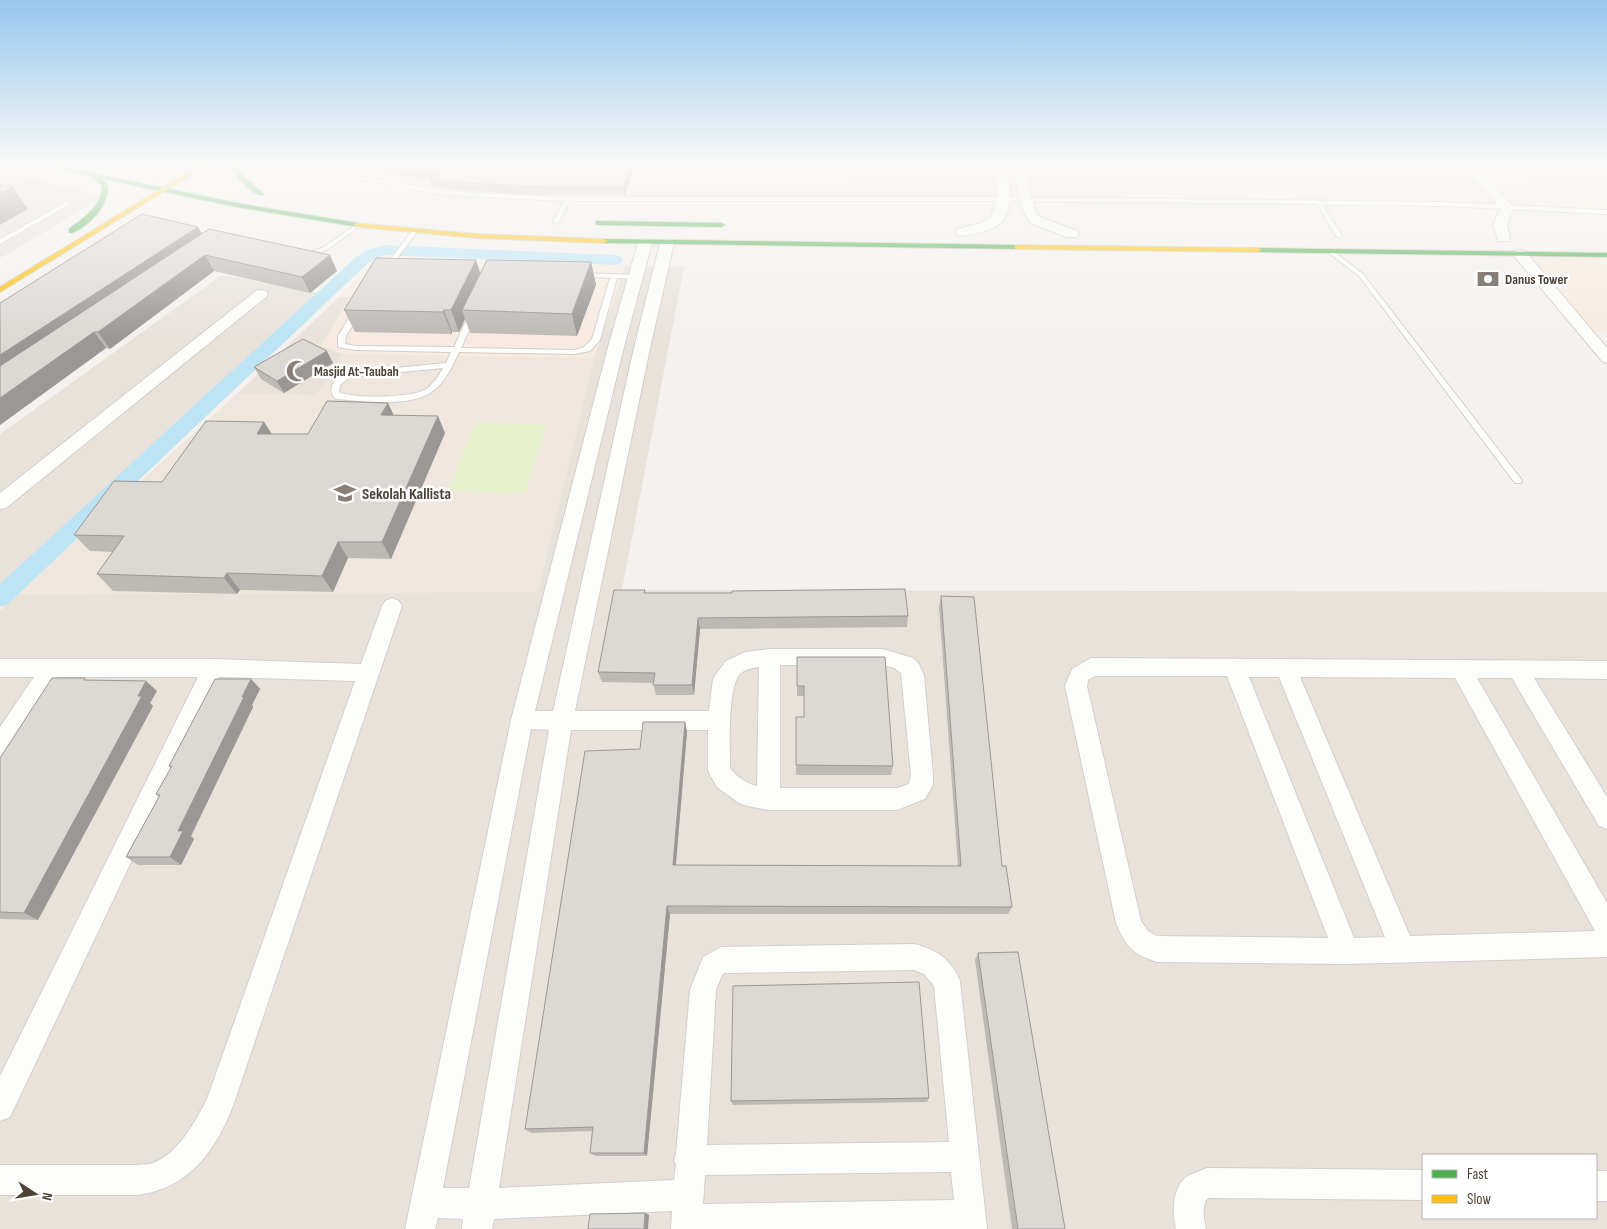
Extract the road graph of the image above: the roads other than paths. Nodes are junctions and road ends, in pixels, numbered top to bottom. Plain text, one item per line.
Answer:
1 (33, 223) edge
2 (80, 223) edge
3 (85, 223) edge
4 (109, 223) edge
5 (112, 223) edge
6 (347, 223) edge
7 (602, 223) edge
8 (990, 223) edge
9 (1044, 223) edge
10 (1331, 223) edge
11 (1501, 223) edge
12 (358, 225) junction
13 (730, 226) dead end
14 (103, 227) junction
15 (414, 232) junction
16 (957, 232) joint
17 (999, 233) dead end
18 (1036, 233) dead end
19 (1072, 234) junction
20 (1086, 234) dead end
21 (1190, 235) dead end
22 (1339, 236) dead end
23 (1503, 238) dead end
24 (0, 242) edge
25 (645, 243) junction
26 (667, 243) junction
27 (1198, 250) junction
28 (1332, 252) junction
29 (296, 254) edge
30 (1520, 254) junction
31 (1607, 255) edge
32 (577, 275) edge
33 (614, 276) junction
34 (636, 277) junction
35 (379, 278) edge
36 (0, 290) edge
37 (261, 294) dead end
38 (361, 306) edge
39 (476, 307) edge
40 (616, 347) junction
41 (642, 348) junction
42 (456, 350) junction
43 (1607, 358) edge
44 (447, 365) junction
45 (1518, 481) dead end
46 (0, 503) edge
47 (392, 606) dead end
48 (770, 657) junction
49 (0, 668) edge
50 (51, 668) junction
51 (213, 668) junction
52 (1235, 669) junction
53 (1286, 669) junction
54 (1460, 669) junction
55 (1518, 670) junction
56 (1607, 670) edge
57 (368, 673) junction
58 (522, 720) junction
59 (562, 720) junction
60 (719, 721) junction
61 (0, 746) edge
62 (768, 798) junction
63 (1607, 818) edge
64 (1607, 928) edge
65 (1607, 944) edge
66 (1403, 950) junction
67 (1346, 951) junction
68 (0, 1107) edge
69 (965, 1156) junction
70 (689, 1160) junction
71 (0, 1180) edge
72 (1422, 1185) edge
73 (686, 1215) edge
74 (423, 1216) edge
75 (479, 1216) edge
76 (972, 1222) edge
77 (1191, 1229) edge

1 - 24 lane
2 - 3 main road
4 - 14 main road
5 - 14 main road
6 - 12 main road
7 - 13 main road
8 - 16 street
9 - 19 street
10 - 22 lane
11 - 23 street
12 - 15 main road
12 - 29 lane
14 - 36 main road
15 - 25 main road
15 - 35 lane
16 - 17 main road
18 - 19 main road
19 - 20 main road
21 - 27 main road
25 - 26 main road
25 - 34 street
26 - 27 main road
26 - 41 street
27 - 28 main road
28 - 30 main road
28 - 45 lane
30 - 31 main road
30 - 43 street
32 - 33 lane
33 - 34 lane
33 - 42 lane
34 - 40 street
37 - 46 street
38 - 42 lane
39 - 42 lane
40 - 41 street
40 - 58 street
41 - 59 street
42 - 44 lane
44 - 44 lane
47 - 57 street
48 - 60 street
48 - 62 street
48 - 62 street
49 - 50 street
50 - 51 street
50 - 61 street
51 - 57 street
51 - 68 street
52 - 53 street
52 - 67 street
52 - 67 street
53 - 54 street
53 - 66 street
54 - 55 street
54 - 64 street
55 - 56 street
55 - 63 street
57 - 71 street
58 - 59 street
58 - 74 street
59 - 60 street
59 - 75 street
60 - 62 street
65 - 66 street
66 - 67 street
69 - 70 street
69 - 70 street
69 - 76 street
70 - 73 street
72 - 77 street
73 - 75 street
73 - 76 street
74 - 75 street

